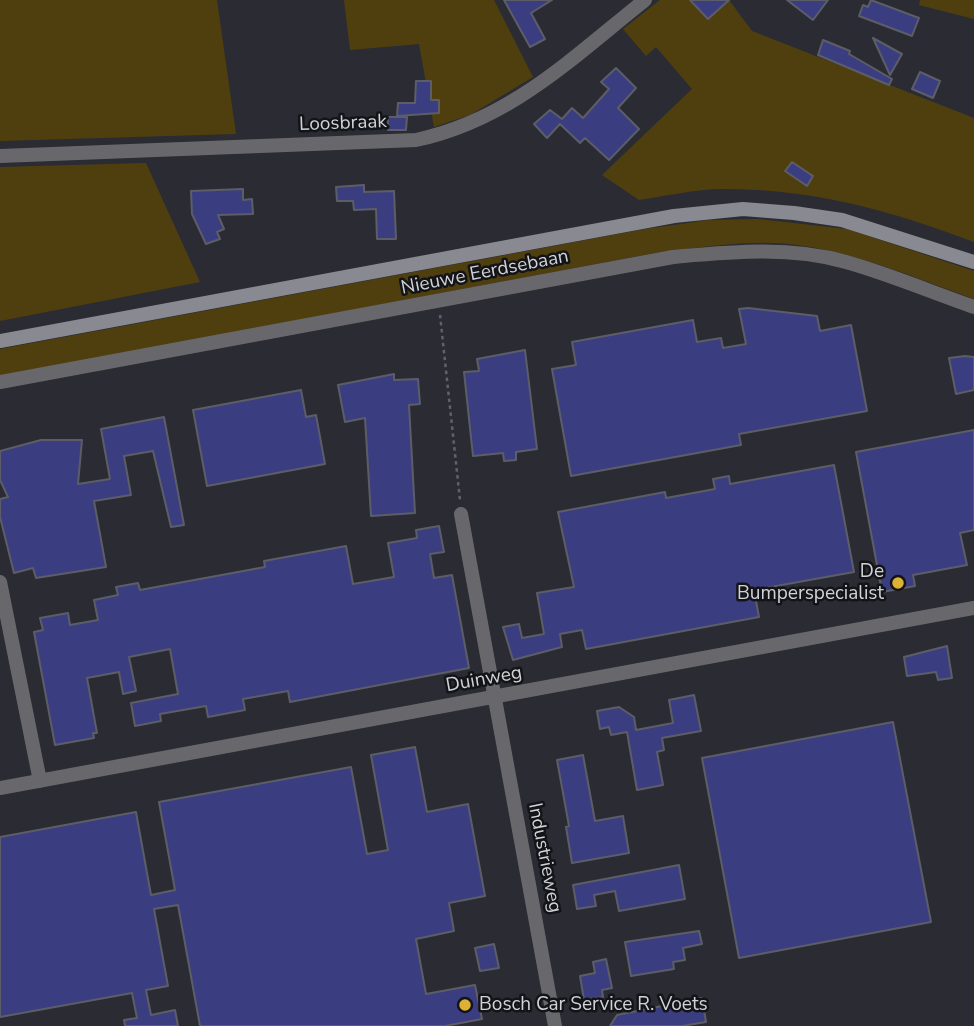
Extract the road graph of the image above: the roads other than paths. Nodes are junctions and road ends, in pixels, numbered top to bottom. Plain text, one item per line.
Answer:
1 (645, 0) edge
2 (0, 156) edge
3 (974, 262) edge
4 (974, 307) edge
5 (0, 341) edge
6 (0, 382) edge
7 (461, 514) road end
8 (0, 582) edge
9 (974, 608) edge
10 (494, 697) junction
11 (40, 781) junction
12 (0, 788) edge
13 (555, 1026) edge

1 - 2 street, Loosbraak
3 - 5 main road, Nieuwe Eerdsebaan
4 - 6 street, Nieuwe Eerdsebaan
7 - 10 street, Industrieweg
8 - 11 street
9 - 10 street, Duinweg
10 - 11 street, Duinweg
10 - 13 street, Industrieweg
11 - 12 street, Duinweg

